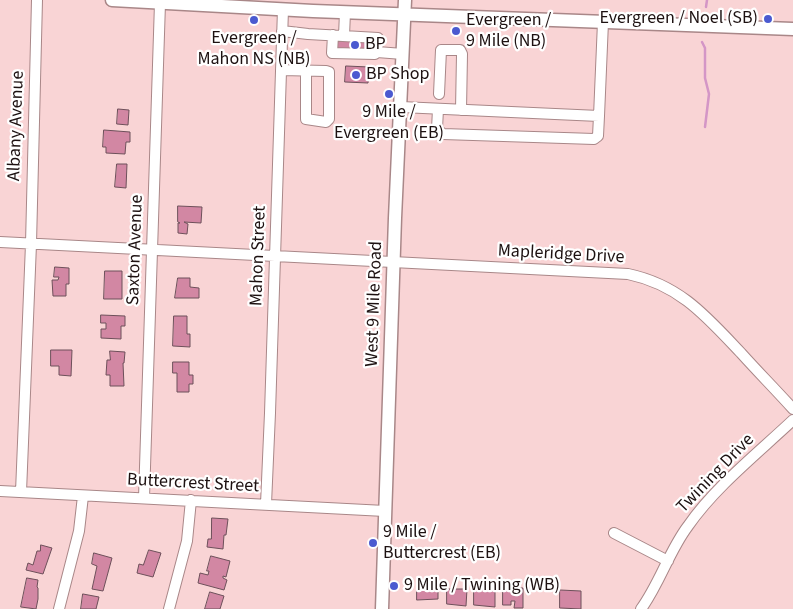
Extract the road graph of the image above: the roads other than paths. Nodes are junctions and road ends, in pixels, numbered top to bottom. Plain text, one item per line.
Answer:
1 (37, 0) edge
2 (112, 0) edge
3 (405, 0) edge
4 (160, 3) junction
5 (283, 9) junction
6 (345, 12) junction
7 (404, 14) junction
8 (603, 22) junction
9 (793, 29) edge
10 (282, 31) junction
11 (333, 35) junction
12 (344, 36) junction
13 (378, 52) junction
14 (403, 54) junction
15 (281, 70) junction
16 (306, 70) junction
17 (439, 94) dead end
18 (401, 107) junction
19 (438, 109) junction
20 (461, 110) junction
21 (599, 116) junction
22 (0, 242) edge
23 (30, 244) junction
24 (152, 251) junction
25 (275, 256) junction
26 (394, 262) junction
27 (793, 409) edge
28 (793, 420) edge
29 (0, 492) edge
30 (21, 492) junction
31 (83, 496) junction
32 (144, 498) junction
33 (191, 500) junction
34 (266, 504) junction
35 (385, 511) junction
36 (614, 533) dead end
37 (668, 561) junction
38 (59, 609) edge
39 (169, 609) edge
40 (382, 609) edge
41 (641, 609) edge

1 - 23 street, Albany Avenue
2 - 4 main road
3 - 7 main road, West 9 Mile Road
4 - 5 main road
4 - 24 street, Saxton Avenue
5 - 6 main road
5 - 10 street, Mahon Street
6 - 7 main road
6 - 12 street
7 - 8 main road
7 - 14 main road, West 9 Mile Road
8 - 9 main road
8 - 21 street
10 - 11 street
10 - 15 street, Mahon Street
11 - 12 street
11 - 13 street
12 - 13 street
13 - 14 street
14 - 18 main road, West 9 Mile Road
15 - 16 street
15 - 25 street, Mahon Street
16 - 16 street
17 - 20 street
18 - 19 street
18 - 26 main road, West 9 Mile Road
19 - 20 street
19 - 21 street
20 - 21 street
22 - 23 street, Mapleridge Drive
23 - 24 street, Mapleridge Drive
23 - 30 street, Albany Avenue
24 - 25 street, Mapleridge Drive
24 - 32 street, Saxton Avenue
25 - 26 street, Mapleridge Drive
25 - 34 street, Mahon Street
26 - 27 street, Mapleridge Drive
26 - 35 main road, West 9 Mile Road
28 - 37 street, Twining Drive
29 - 30 street, Buttercrest Street
30 - 31 street, Buttercrest Street
31 - 32 street, Buttercrest Street
31 - 38 street
32 - 33 street, Buttercrest Street
33 - 34 street, Buttercrest Street
33 - 39 street
34 - 35 street, Buttercrest Street
35 - 40 main road, West 9 Mile Road
36 - 37 street
37 - 41 street, Twining Drive

